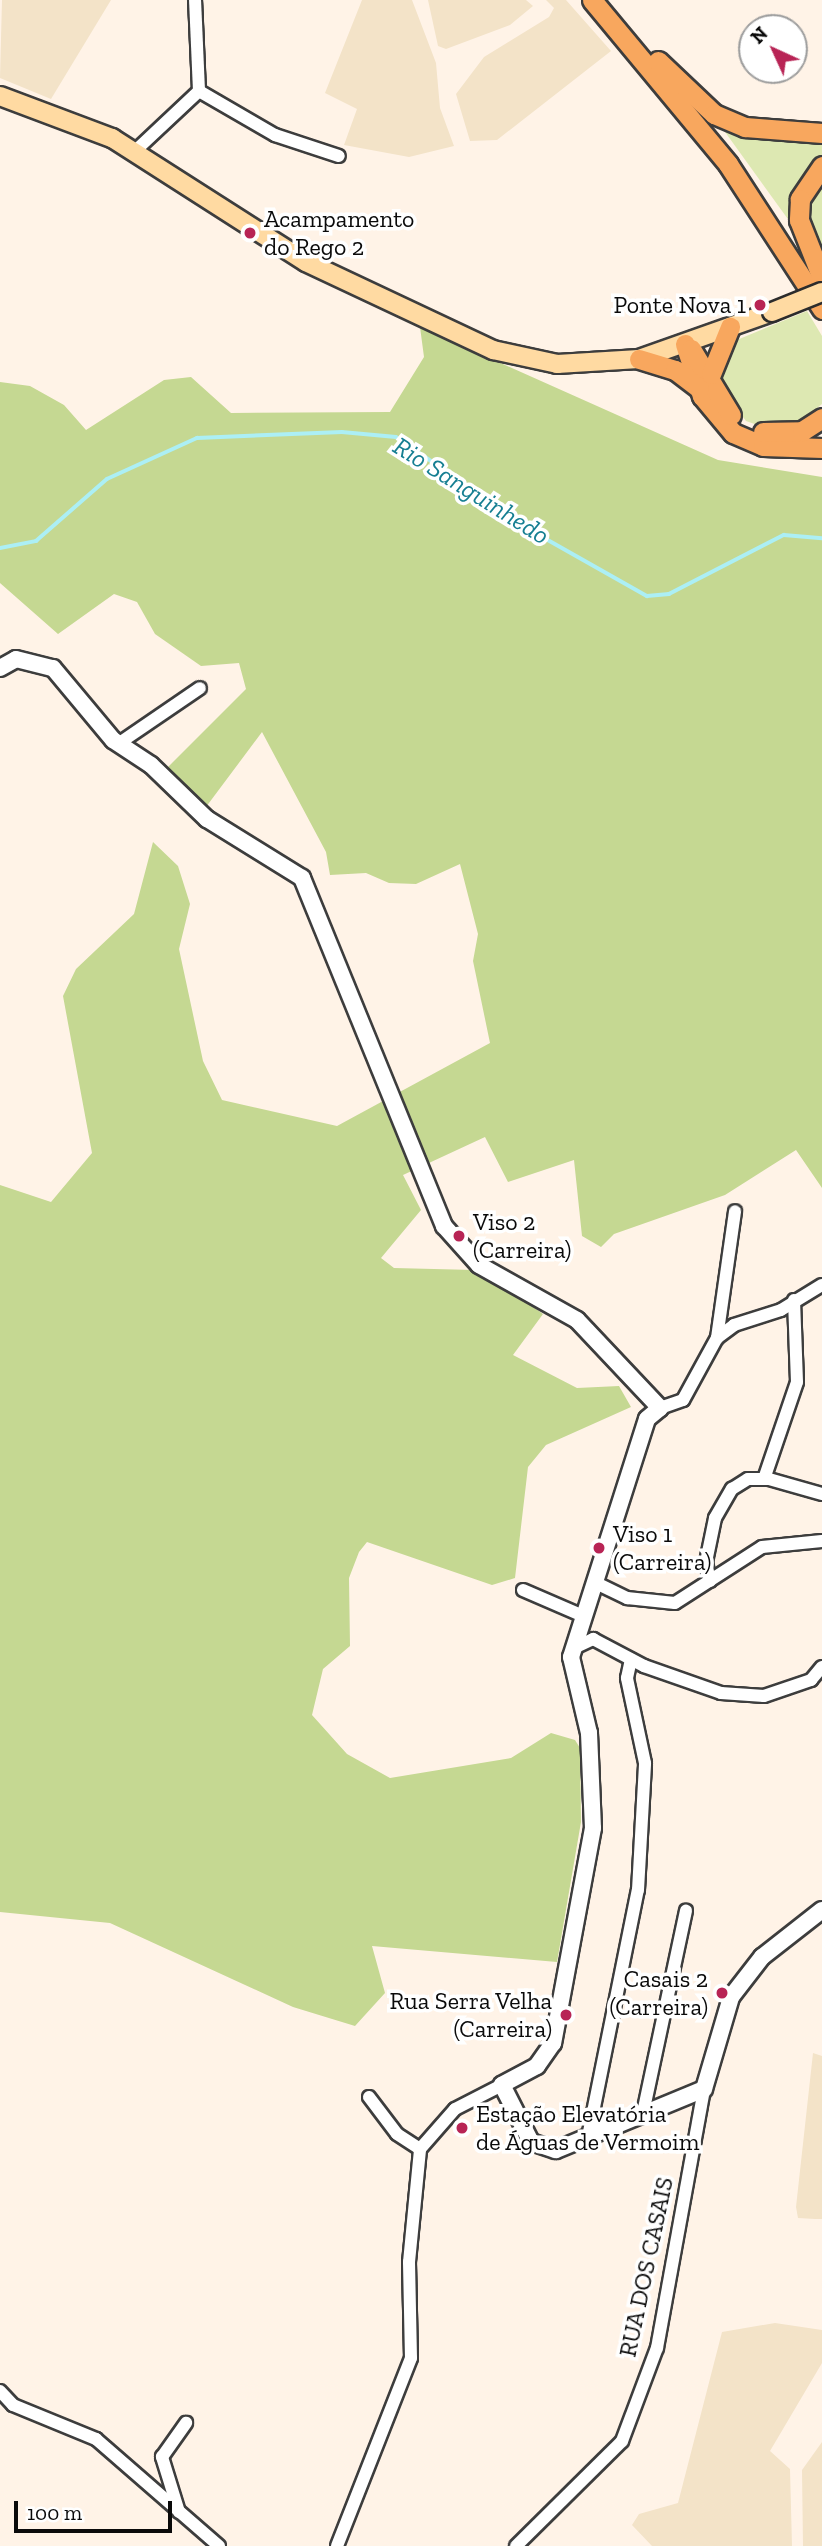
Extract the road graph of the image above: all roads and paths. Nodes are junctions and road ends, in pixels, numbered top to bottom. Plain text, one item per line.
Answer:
1 (195, 0) edge
2 (592, 0) edge
3 (601, 0) edge
4 (622, 23) junction
5 (199, 91) junction
6 (0, 96) edge
7 (822, 133) edge
8 (134, 152) junction
9 (339, 156) dead end
10 (822, 166) edge
11 (822, 278) edge
12 (822, 287) edge
13 (822, 292) edge
14 (822, 309) edge
15 (730, 327) junction
16 (685, 344) junction
17 (639, 359) junction
18 (705, 381) junction
19 (822, 418) edge
20 (822, 448) edge
21 (0, 668) edge
22 (200, 688) dead end
23 (118, 744) junction
24 (734, 1211) dead end
25 (822, 1285) edge
26 (794, 1300) junction
27 (717, 1338) junction
28 (660, 1408) junction
29 (764, 1479) junction
30 (822, 1494) edge
31 (821, 1537) edge
32 (710, 1581) junction
33 (594, 1582) junction
34 (523, 1590) dead end
35 (583, 1616) junction
36 (578, 1646) junction
37 (631, 1659) junction
38 (822, 1667) edge
39 (822, 1910) edge
40 (686, 1912) dead end
41 (502, 2085) junction
42 (704, 2089) junction
43 (369, 2097) dead end
44 (643, 2113) junction
45 (587, 2137) junction
46 (420, 2149) junction
47 (0, 2391) edge
48 (186, 2423) dead end
49 (182, 2518) junction
50 (219, 2546) edge
51 (337, 2546) edge
52 (516, 2546) edge

1 - 5 street
2 - 14 main road
3 - 4 main road
4 - 7 main road
4 - 12 main road
5 - 8 street
5 - 9 street
6 - 8 main road
8 - 17 main road
10 - 11 main road
13 - 15 main road, bridge
15 - 16 main road
15 - 18 main road
16 - 17 main road
16 - 18 main road
17 - 18 main road
18 - 19 main road
18 - 20 main road
21 - 23 street
22 - 23 street
23 - 28 street
24 - 27 street
25 - 26 street
26 - 27 street
26 - 29 street
27 - 28 street
28 - 33 street
29 - 30 street
29 - 32 street
31 - 32 street
32 - 33 street
33 - 35 street
34 - 35 street
35 - 36 street
36 - 37 street
36 - 41 street
37 - 38 street
37 - 45 street
39 - 42 street, RUA DOS CASAIS
40 - 44 street
41 - 45 street
41 - 46 street
42 - 44 street
42 - 52 street, RUA DOS CASAIS
43 - 46 street
44 - 45 street
46 - 51 street
47 - 49 street
48 - 49 street
49 - 50 street

